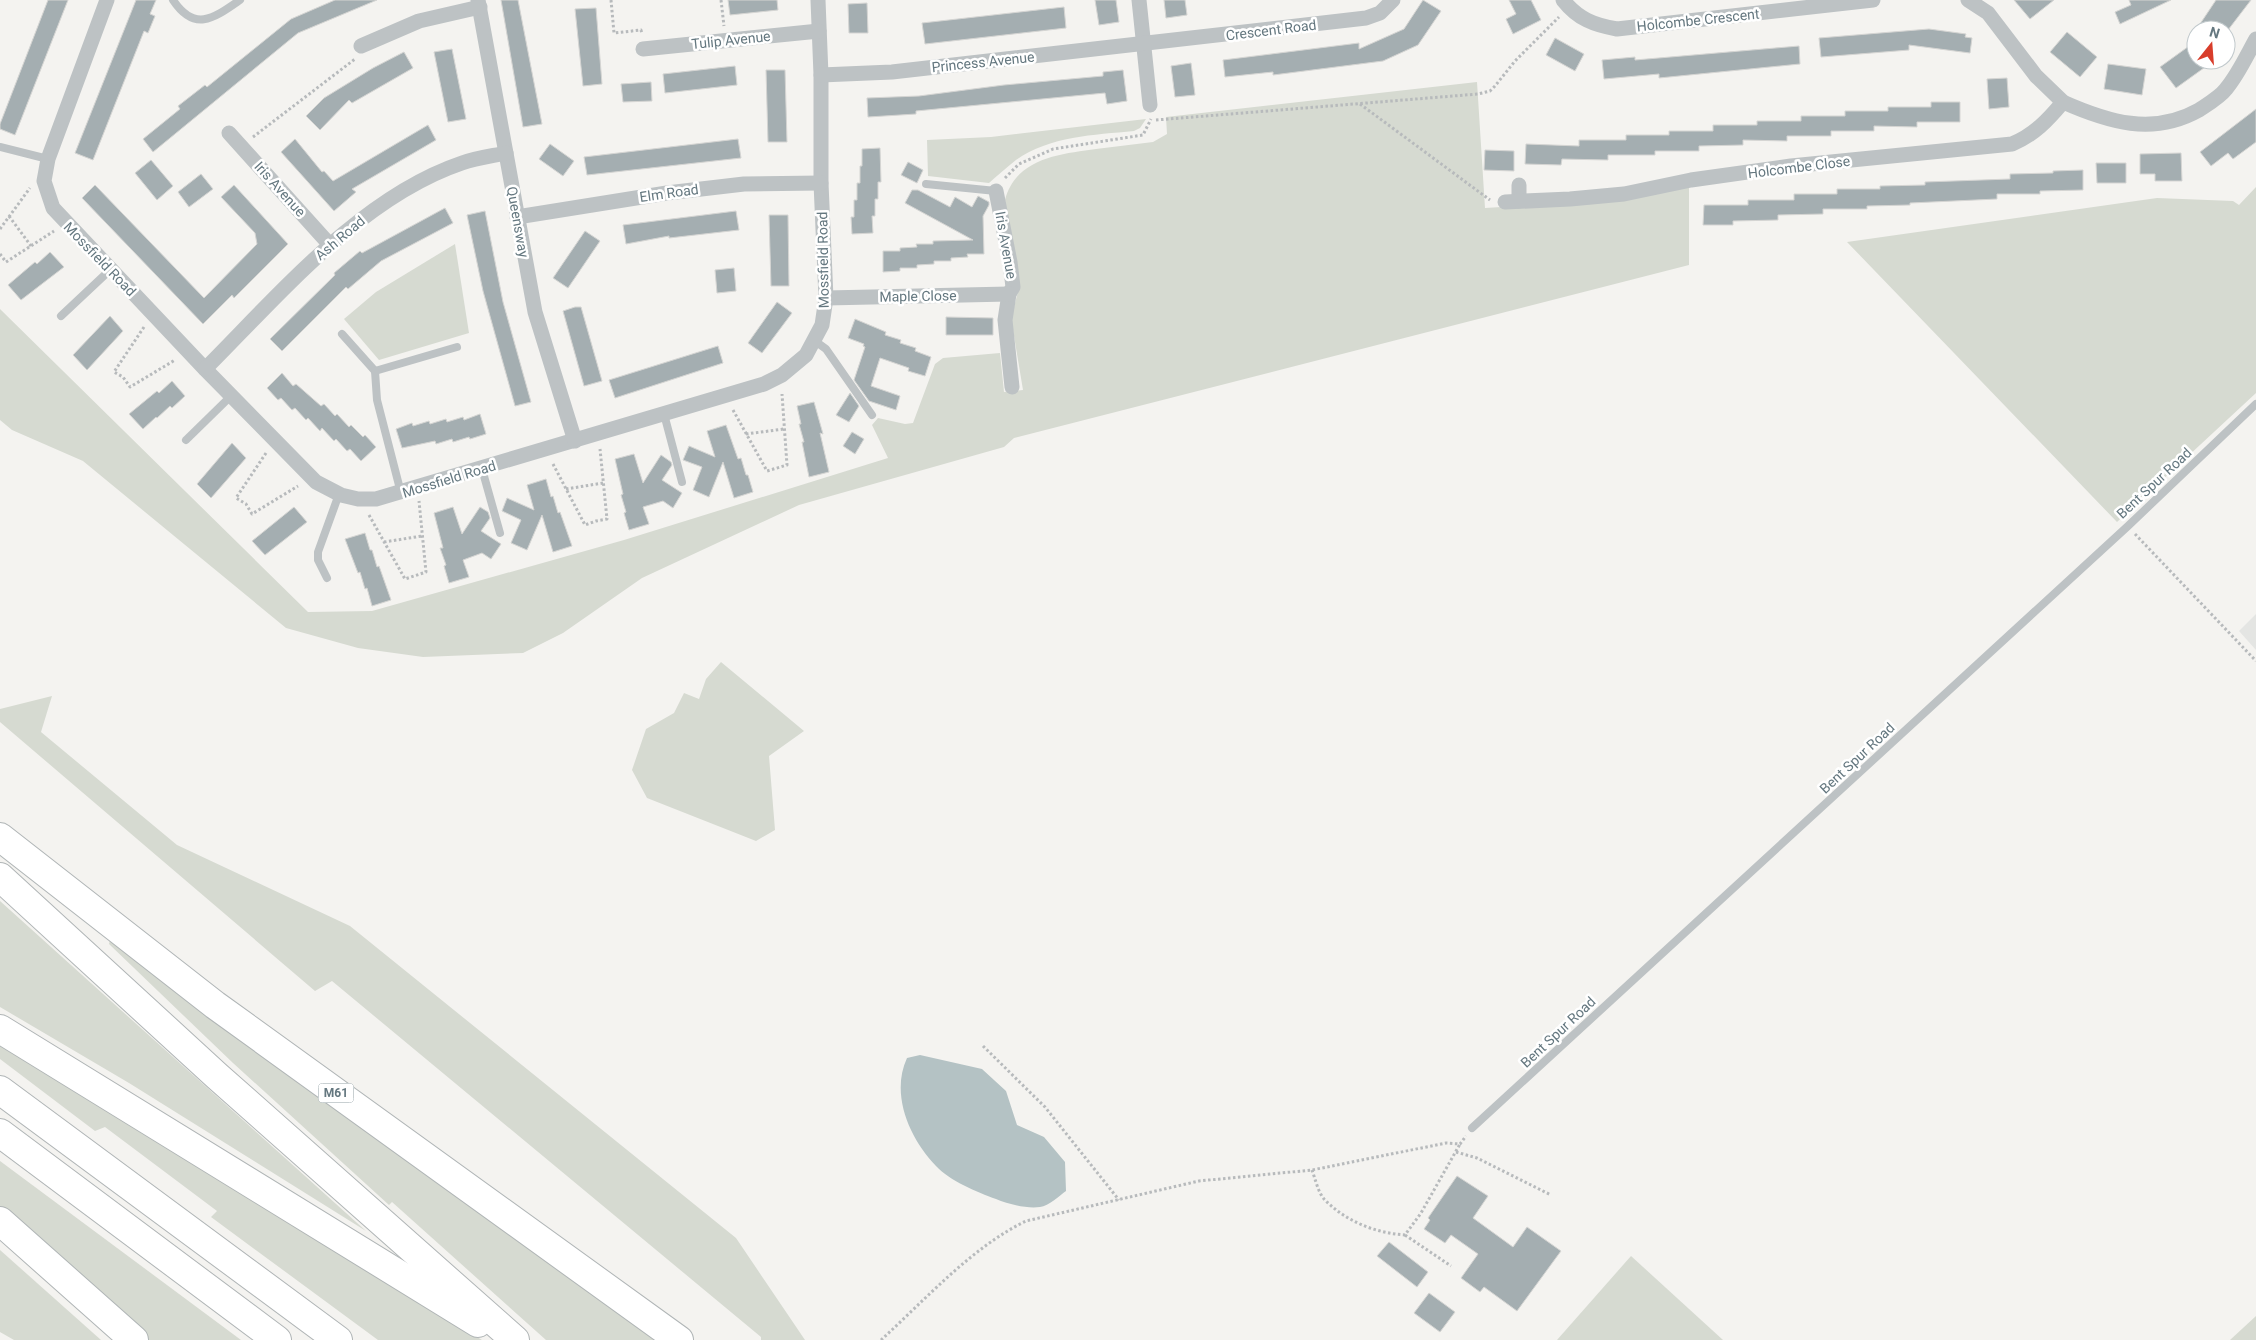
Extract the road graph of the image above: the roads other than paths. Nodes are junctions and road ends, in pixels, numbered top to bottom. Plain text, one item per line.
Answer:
1 (108, 0) edge
2 (173, 0) edge
3 (240, 0) edge
4 (818, 0) edge
5 (1139, 0) edge
6 (1393, 0) edge
7 (1873, 0) edge
8 (1968, 0) edge
9 (479, 4) edge
10 (1566, 4) edge
11 (819, 31) junction
12 (2256, 39) edge
13 (1144, 45) junction
14 (361, 46) road end
15 (643, 49) road end
16 (821, 75) junction
17 (2063, 102) junction
18 (1150, 105) road end
19 (229, 133) dead end
20 (0, 147) edge
21 (506, 153) junction
22 (46, 165) junction
23 (822, 183) junction
24 (926, 184) dead end
25 (1519, 185) dead end
26 (996, 191) joint
27 (517, 217) junction
28 (330, 245) junction
29 (110, 270) junction
30 (1009, 294) junction
31 (826, 298) junction
32 (61, 316) dead end
33 (342, 334) dead end
34 (815, 340) junction
35 (457, 347) dead end
36 (205, 369) junction
37 (375, 371) junction
38 (1012, 388) dead end
39 (231, 396) junction
40 (2256, 404) edge
41 (664, 414) junction
42 (872, 414) dead end
43 (186, 440) dead end
44 (575, 441) junction
45 (482, 469) junction
46 (682, 482) dead end
47 (401, 493) junction
48 (339, 494) junction
49 (500, 533) dead end
50 (327, 578) dead end
51 (0, 837) edge
52 (0, 877) edge
53 (0, 1029) edge
54 (0, 1090) edge
55 (1472, 1128) road end
56 (0, 1133) edge
57 (0, 1221) edge
58 (134, 1340) edge
59 (277, 1340) edge
60 (338, 1340) edge
61 (506, 1340) edge
62 (515, 1340) edge
63 (679, 1340) edge

1 - 22 street, Mossfield Road
2 - 3 lane
4 - 11 street, Mossfield Road
5 - 13 street
6 - 13 street, Crescent Road
7 - 10 street, Holcombe Crescent
8 - 17 street
9 - 14 street
9 - 21 street, Queensway
11 - 15 street, Tulip Avenue
11 - 16 street, Mossfield Road
12 - 17 street
13 - 16 street, Princess Avenue
13 - 18 street
16 - 23 street, Mossfield Road
17 - 25 street, Holcombe Close
19 - 28 street, Iris Avenue
20 - 22 lane
21 - 27 street, Queensway
21 - 28 street, Ash Road
22 - 29 street, Mossfield Road
23 - 27 street, Elm Road
23 - 31 street, Mossfield Road
24 - 26 lane
26 - 30 street, Iris Avenue
27 - 44 street, Queensway
28 - 36 street, Ash Road
29 - 32 lane
29 - 36 street, Mossfield Road
30 - 31 street, Maple Close
30 - 38 street, Iris Avenue
31 - 34 street, Mossfield Road
33 - 37 lane
34 - 41 street, Mossfield Road
34 - 42 lane
35 - 37 lane
36 - 39 street, Mossfield Road
37 - 47 lane
39 - 43 lane
39 - 48 street, Mossfield Road
40 - 55 lane, Bent Spur Road
41 - 44 street, Mossfield Road
41 - 46 lane
44 - 45 street, Mossfield Road
45 - 47 street, Mossfield Road
45 - 49 lane
47 - 48 street, Mossfield Road
48 - 50 lane
51 - 63 highway, M61
52 - 62 highway
53 - 61 highway
54 - 60 highway
56 - 59 highway
57 - 58 highway

